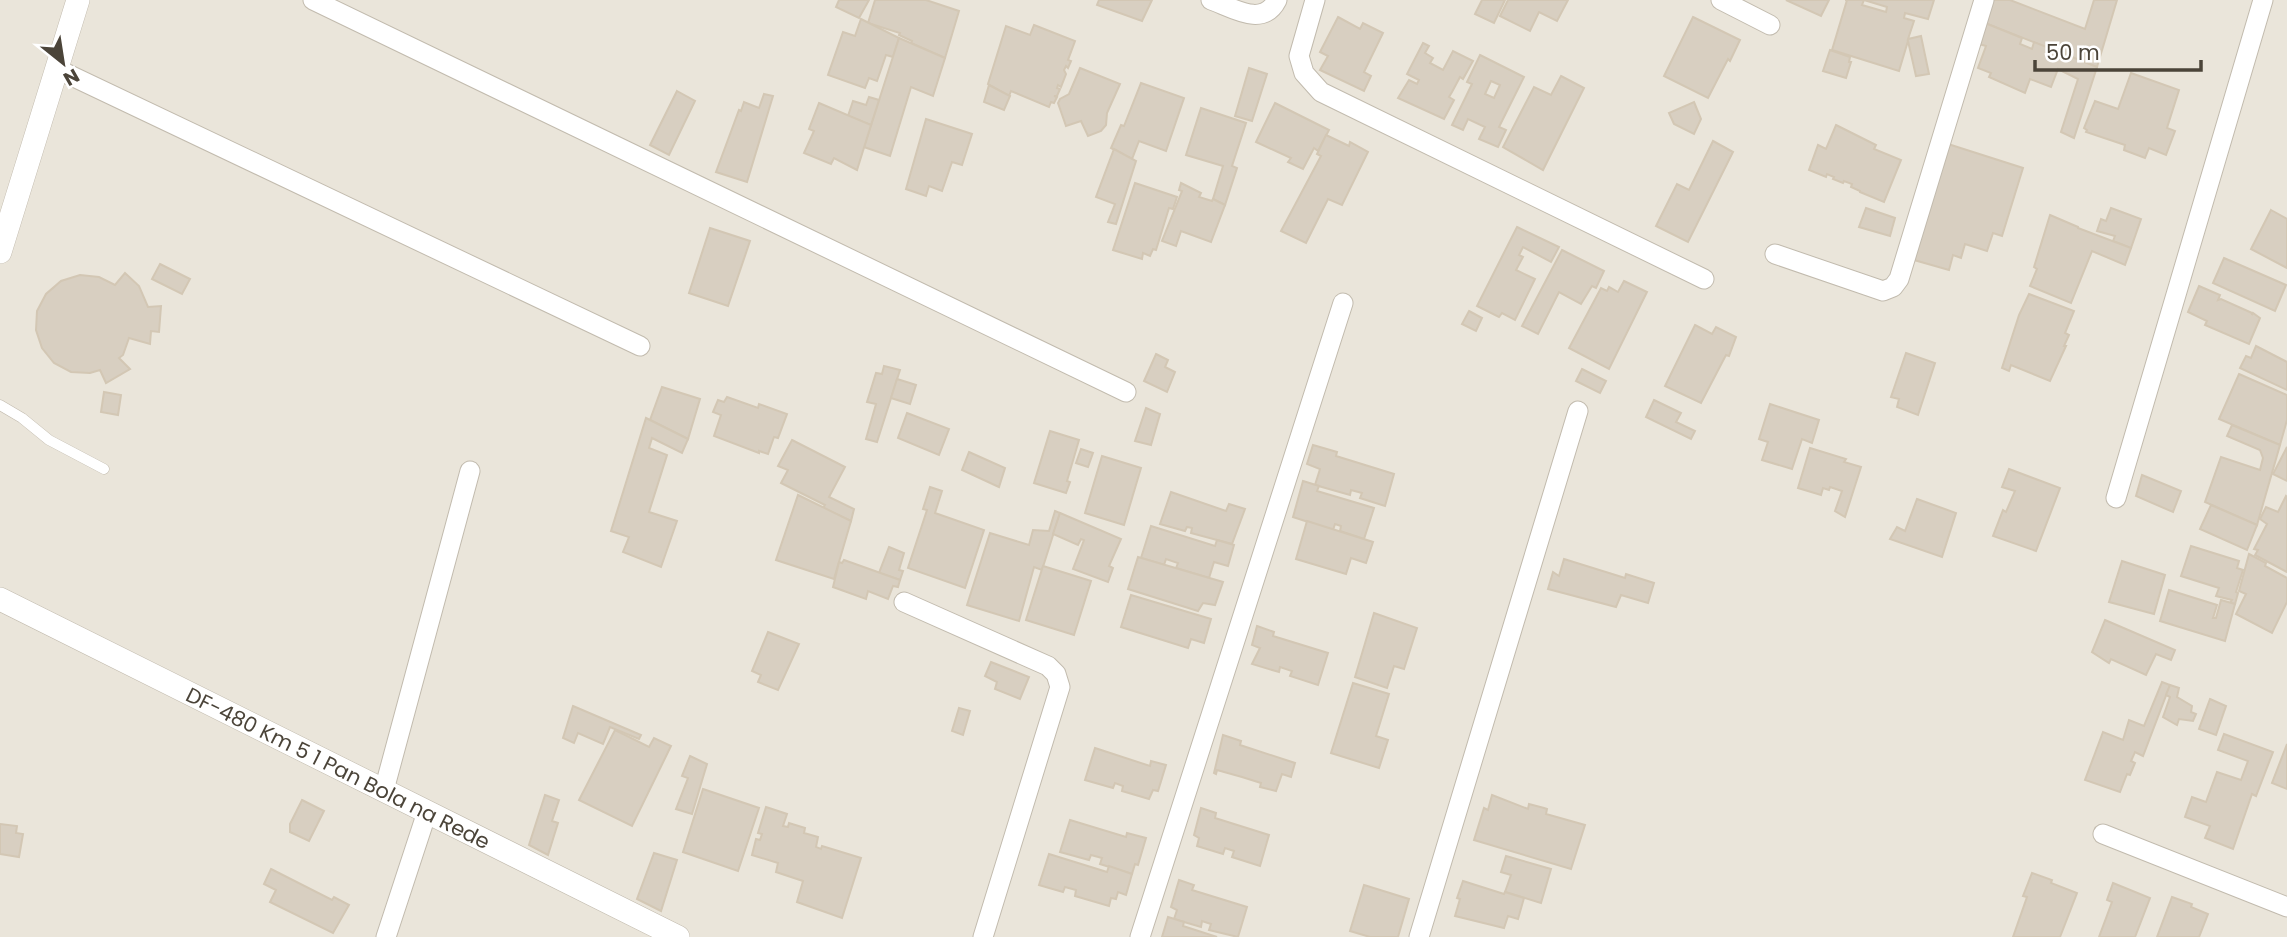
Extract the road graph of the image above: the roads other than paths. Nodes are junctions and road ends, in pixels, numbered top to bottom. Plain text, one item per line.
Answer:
1 (78, 0) edge
2 (313, 0) edge
3 (1211, 0) edge
4 (1277, 0) edge
5 (1315, 0) edge
6 (1721, 0) edge
7 (1984, 0) edge
8 (2263, 0) edge
9 (1770, 25) dead end
10 (57, 69) junction
11 (0, 252) edge
12 (1775, 254) dead end
13 (1704, 279) dead end
14 (1343, 303) dead end
15 (640, 346) dead end
16 (1126, 392) dead end
17 (0, 405) edge
18 (1578, 411) dead end
19 (104, 469) dead end
20 (470, 471) dead end
21 (2116, 498) dead end
22 (0, 599) edge
23 (904, 602) dead end
24 (384, 790) junction
25 (427, 812) junction
26 (2103, 834) dead end
27 (2287, 907) edge
28 (386, 937) edge
29 (678, 937) edge
30 (983, 937) edge
31 (1140, 937) edge
32 (1419, 937) edge

1 - 10 street
2 - 16 street
3 - 4 street
5 - 13 street
6 - 9 street
7 - 12 street
8 - 21 street
10 - 11 street
10 - 15 street
14 - 31 street
17 - 19 lane
18 - 32 street
20 - 24 street
22 - 24 street, DF-480 Km 5 1 Pan Bola na Rede
23 - 30 street
24 - 25 street, DF-480 Km 5 1 Pan Bola na Rede
25 - 28 street
25 - 29 street, DF-480 Km 5 1 Pan Bola na Rede
26 - 27 street

